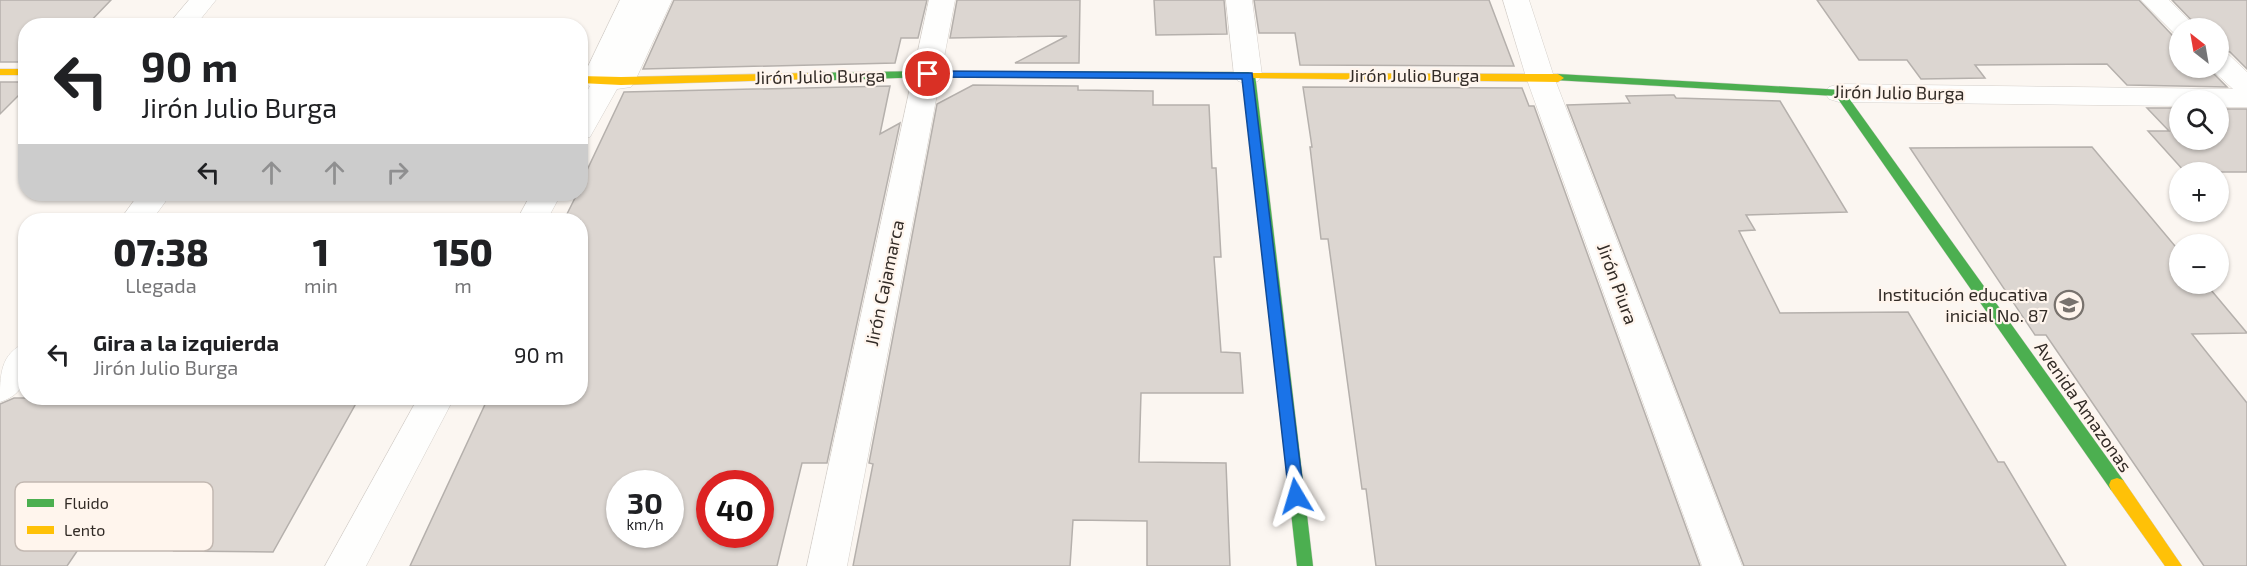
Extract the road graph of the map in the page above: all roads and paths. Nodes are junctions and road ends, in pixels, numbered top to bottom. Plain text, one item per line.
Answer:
1 (203, 0) edge
2 (633, 0) edge
3 (660, 0) edge
4 (942, 0) edge
5 (1239, 0) edge
6 (1516, 0) edge
7 (2154, 0) edge
8 (187, 18) edge
9 (2173, 18) edge
10 (2229, 70) edge
11 (0, 72) edge
12 (18, 72) edge
13 (928, 74) junction
14 (1248, 75) junction
15 (1540, 77) junction
16 (601, 79) edge
17 (2247, 87) edge
18 (1839, 93) junction
19 (2247, 98) edge
20 (588, 111) edge
21 (150, 201) edge
22 (141, 213) edge
23 (18, 366) edge
24 (0, 387) edge
25 (432, 405) edge
26 (345, 566) edge
27 (827, 566) edge
28 (1305, 566) edge
29 (1722, 566) edge
30 (2174, 566) edge

1 - 8 street
2 - 16 street
3 - 16 street
4 - 13 street, Jirón Cajamarca
5 - 14 street
6 - 15 street, Jirón Piura
7 - 9 street
10 - 17 street
11 - 12 street
13 - 14 street, Jirón Julio Burga
13 - 16 street, Jirón Julio Burga
13 - 27 street, Jirón Cajamarca
14 - 15 street, Jirón Julio Burga
14 - 28 street
15 - 18 street, Jirón Julio Burga
15 - 29 street, Jirón Piura
16 - 20 street
18 - 19 street, Jirón Julio Burga
18 - 30 street, Avenida Amazonas
21 - 22 street
23 - 24 street
25 - 26 street

